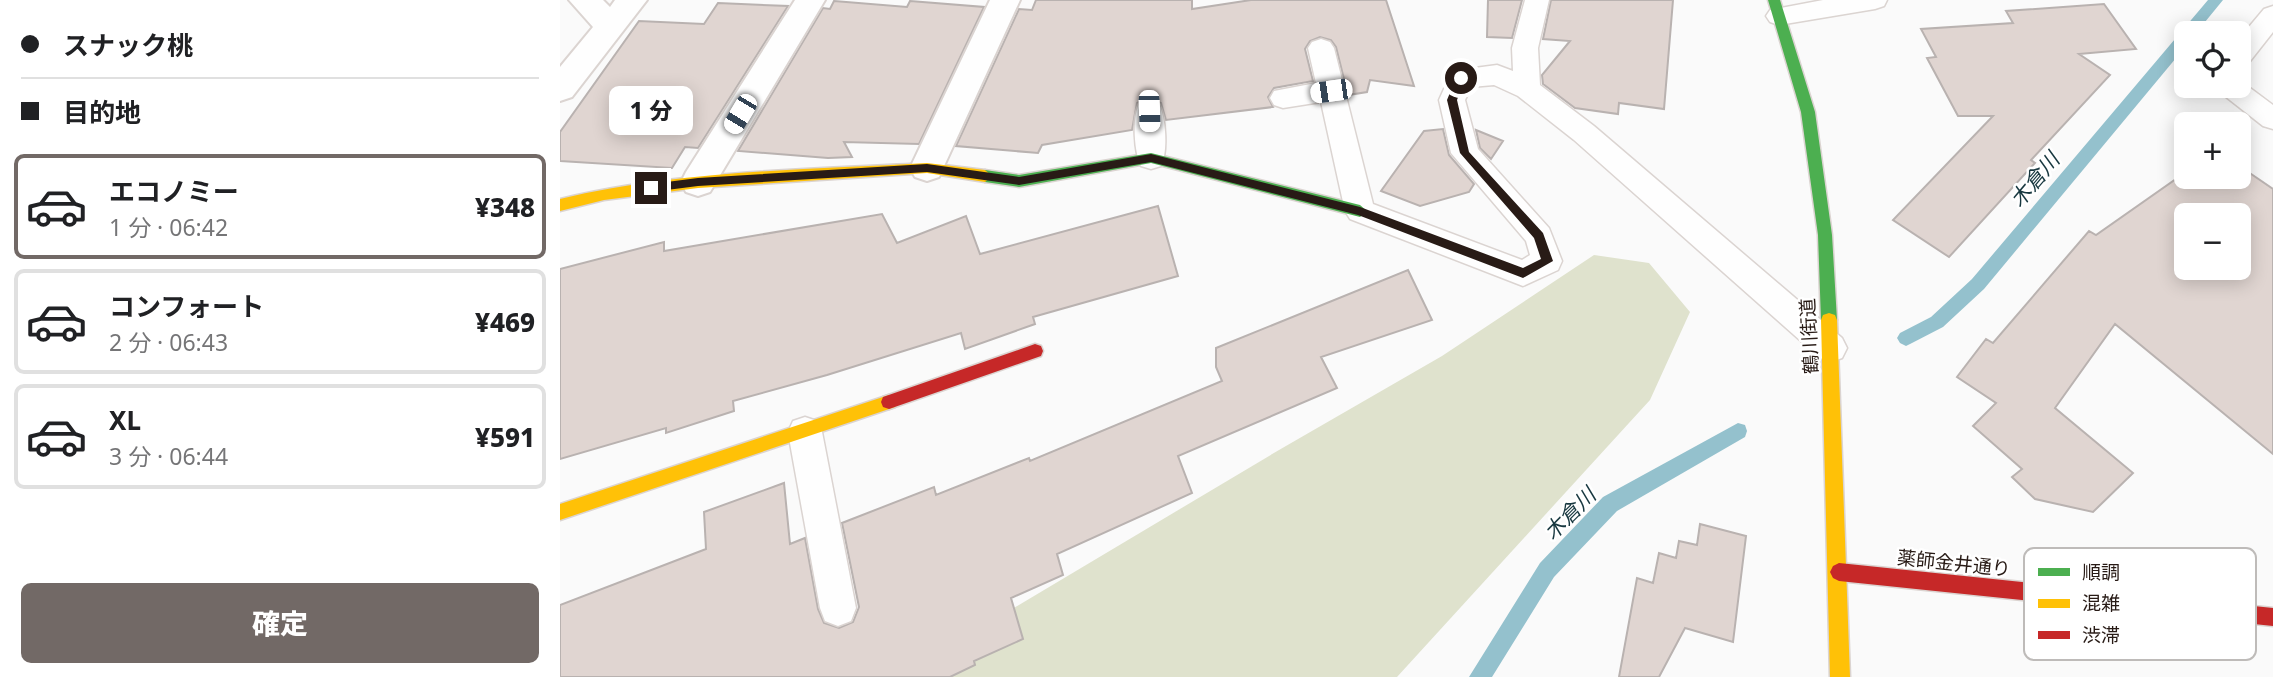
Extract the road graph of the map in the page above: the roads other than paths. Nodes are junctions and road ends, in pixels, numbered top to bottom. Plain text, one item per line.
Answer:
1 (584, 0) edge
2 (632, 0) edge
3 (810, 0) edge
4 (1005, 0) edge
5 (1537, 0) edge
6 (1875, 0) edge
7 (1776, 8) edge
8 (2273, 15) edge
9 (611, 26) junction
10 (2251, 42) edge
11 (1321, 48) dead end
12 (560, 89) edge
13 (1527, 89) junction
14 (1331, 91) junction
15 (1283, 98) dead end
16 (2246, 98) edge
17 (1149, 111) dead end
18 (2273, 118) edge
19 (1151, 158) junction
20 (927, 168) junction
21 (698, 182) junction
22 (560, 205) edge
23 (1360, 211) junction
24 (1831, 348) junction
25 (1035, 351) dead end
26 (806, 432) junction
27 (560, 512) edge
28 (1839, 572) junction
29 (2024, 591) edge
30 (838, 608) dead end
31 (1840, 677) edge

1 - 9 street
2 - 9 street
3 - 21 street
4 - 20 street
5 - 13 lane
6 - 7 lane
7 - 24 street, 鶴川街道
8 - 10 lane
9 - 12 street
11 - 14 lane
13 - 23 lane
13 - 24 lane
14 - 15 lane
14 - 23 lane
16 - 18 lane
17 - 19 lane
19 - 20 street
19 - 23 street
20 - 21 street
21 - 22 street
24 - 28 street, 鶴川街道
25 - 26 street
26 - 27 street
26 - 30 lane
28 - 29 street, 薬師金井通り
28 - 31 street, 鶴川街道

